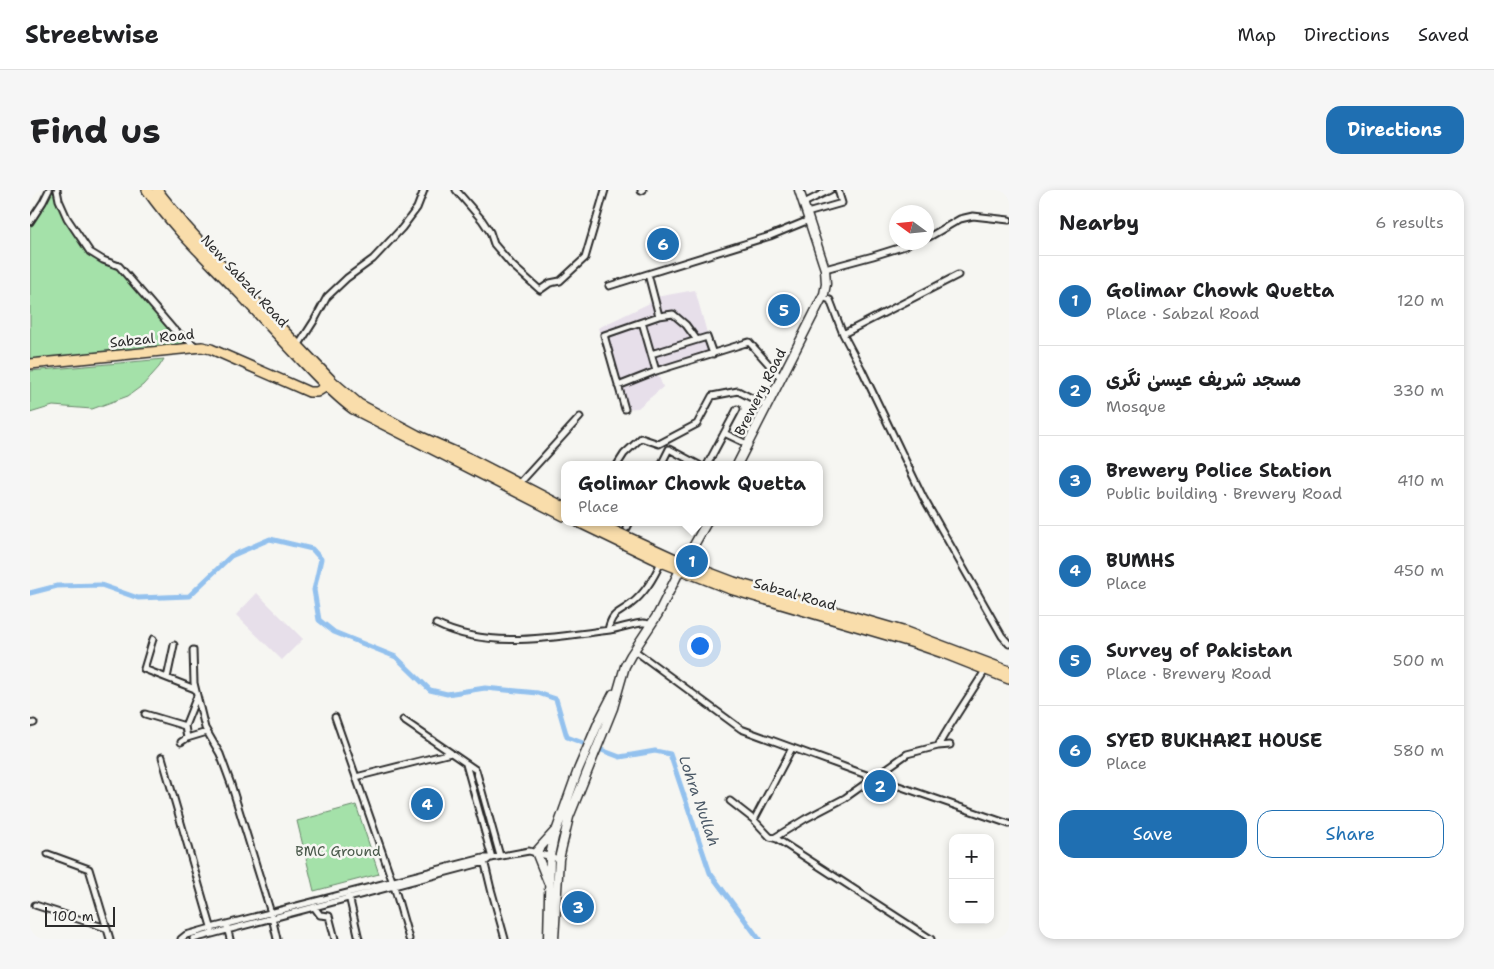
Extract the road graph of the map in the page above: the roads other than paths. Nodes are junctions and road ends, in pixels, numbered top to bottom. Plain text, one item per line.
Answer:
1 (49, 190) edge
2 (57, 190) edge
3 (147, 190) edge
4 (157, 190) edge
5 (424, 190) edge
6 (456, 190) edge
7 (606, 190) edge
8 (800, 190) edge
9 (830, 190) edge
10 (838, 190) edge
11 (804, 203) junction
12 (808, 216) junction
13 (1009, 220) edge
14 (30, 222) edge
15 (934, 235) edge
16 (893, 250) edge
17 (825, 269) junction
18 (648, 274) junction
19 (958, 275) dead end
20 (609, 286) dead end
21 (822, 298) junction
22 (659, 316) junction
23 (642, 322) junction
24 (843, 334) junction
25 (698, 340) junction
26 (298, 346) junction
27 (198, 347) junction
28 (651, 354) junction
29 (713, 354) junction
30 (30, 364) edge
31 (656, 371) junction
32 (781, 378) junction
33 (329, 384) junction
34 (618, 386) junction
35 (767, 406) junction
36 (737, 408) dead end
37 (625, 409) dead end
38 (580, 418) dead end
39 (724, 432) junction
40 (748, 444) junction
41 (620, 461) edge
42 (663, 461) edge
43 (692, 461) edge
44 (709, 461) edge
45 (739, 461) edge
46 (519, 484) junction
47 (531, 495) junction
48 (561, 506) edge
49 (561, 514) edge
50 (586, 526) edge
51 (603, 526) edge
52 (706, 526) edge
53 (661, 562) junction
54 (682, 566) junction
55 (436, 624) dead end
56 (861, 624) junction
57 (651, 625) junction
58 (608, 630) junction
59 (153, 639) dead end
60 (1009, 644) edge
61 (174, 645) dead end
62 (193, 650) dead end
63 (634, 650) junction
64 (986, 669) junction
65 (1009, 671) edge
66 (167, 678) junction
67 (1009, 679) edge
68 (196, 689) junction
69 (197, 696) junction
70 (146, 714) dead end
71 (335, 717) dead end
72 (403, 720) dead end
73 (185, 726) junction
74 (207, 732) junction
75 (187, 738) junction
76 (181, 742) dead end
77 (950, 744) dead end
78 (938, 746) junction
79 (792, 748) junction
80 (451, 753) junction
81 (162, 757) dead end
82 (466, 763) junction
83 (582, 771) junction
84 (356, 777) junction
85 (872, 777) junction
86 (730, 801) dead end
87 (754, 820) junction
88 (1009, 824) edge
89 (556, 829) junction
90 (774, 838) junction
91 (536, 852) junction
92 (48, 854) dead end
93 (500, 856) junction
94 (550, 856) junction
95 (492, 858) junction
96 (559, 859) junction
97 (484, 860) junction
98 (393, 884) junction
99 (549, 884) junction
100 (349, 896) junction
101 (35, 904) dead end
102 (314, 907) junction
103 (272, 915) junction
104 (227, 927) junction
105 (106, 928) junction
106 (212, 931) junction
107 (110, 939) edge
108 (181, 939) edge
109 (192, 939) edge
110 (230, 939) edge
111 (277, 939) edge
112 (335, 939) edge
113 (360, 939) edge
114 (409, 939) edge
115 (505, 939) edge
116 (548, 939) edge
117 (554, 939) edge
118 (931, 939) edge

1 - 14 street
2 - 27 street
3 - 33 main road, New Sabzal Road
4 - 26 main road, New Sabzal Road
5 - 26 street
6 - 7 street
8 - 11 main road, Brewery Road
9 - 11 street
10 - 12 street
11 - 12 main road, Brewery Road
12 - 17 main road, Brewery Road
12 - 18 street
13 - 15 street
16 - 17 street
17 - 21 main road, Brewery Road
18 - 20 street
18 - 22 street
19 - 24 street
21 - 24 street
21 - 32 main road, Brewery Road
22 - 23 street
22 - 25 street
23 - 28 street
23 - 34 street
24 - 60 street
25 - 28 street
25 - 29 street
26 - 33 main road, New Sabzal Road
27 - 30 main road, Sabzal Road
27 - 33 main road, Sabzal Road
28 - 31 street
29 - 31 street
29 - 32 street
31 - 34 street
32 - 35 main road, Brewery Road
33 - 46 main road
33 - 47 main road
34 - 37 street
35 - 40 main road, Brewery Road
35 - 41 street
36 - 39 street
38 - 46 street
39 - 40 street
39 - 44 street
40 - 45 main road, Brewery Road
42 - 43 street
46 - 47 main road
47 - 48 main road
47 - 49 main road
50 - 53 main road, Sabzal Road
51 - 54 main road, Sabzal Road
52 - 54 main road
53 - 54 main road, Sabzal Road
53 - 58 street
54 - 56 main road, Sabzal Road
54 - 57 main road
55 - 58 street
56 - 64 main road, Sabzal Road
56 - 65 main road, Sabzal Road
57 - 58 street
57 - 63 main road
59 - 66 street
61 - 66 street
62 - 68 street
63 - 79 street
63 - 83 main road
64 - 67 main road, Sabzal Road
64 - 78 street
66 - 68 street
68 - 69 street
69 - 73 street
69 - 74 street
70 - 73 street
71 - 84 street
72 - 80 street
73 - 75 street
74 - 75 street
74 - 103 street
75 - 76 street
77 - 78 street
78 - 85 street
79 - 85 street
79 - 87 street
80 - 82 street
80 - 84 street
81 - 106 street
82 - 93 street
82 - 95 street
83 - 89 main road
83 - 96 main road
84 - 98 street
85 - 88 street
85 - 90 street
86 - 87 street
87 - 90 street
89 - 91 main road
89 - 94 main road
90 - 118 street
91 - 93 street
91 - 94 street
91 - 99 main road
92 - 105 street
93 - 95 street
94 - 96 street
94 - 99 main road
95 - 97 street
96 - 117 main road
97 - 98 street
97 - 115 street
98 - 100 street
98 - 114 street
99 - 116 main road
100 - 102 street
100 - 103 street
100 - 113 street
101 - 105 street
102 - 103 street
102 - 112 street
103 - 104 street
103 - 111 street
104 - 106 street
104 - 110 street
105 - 107 street
106 - 108 street
106 - 109 street

